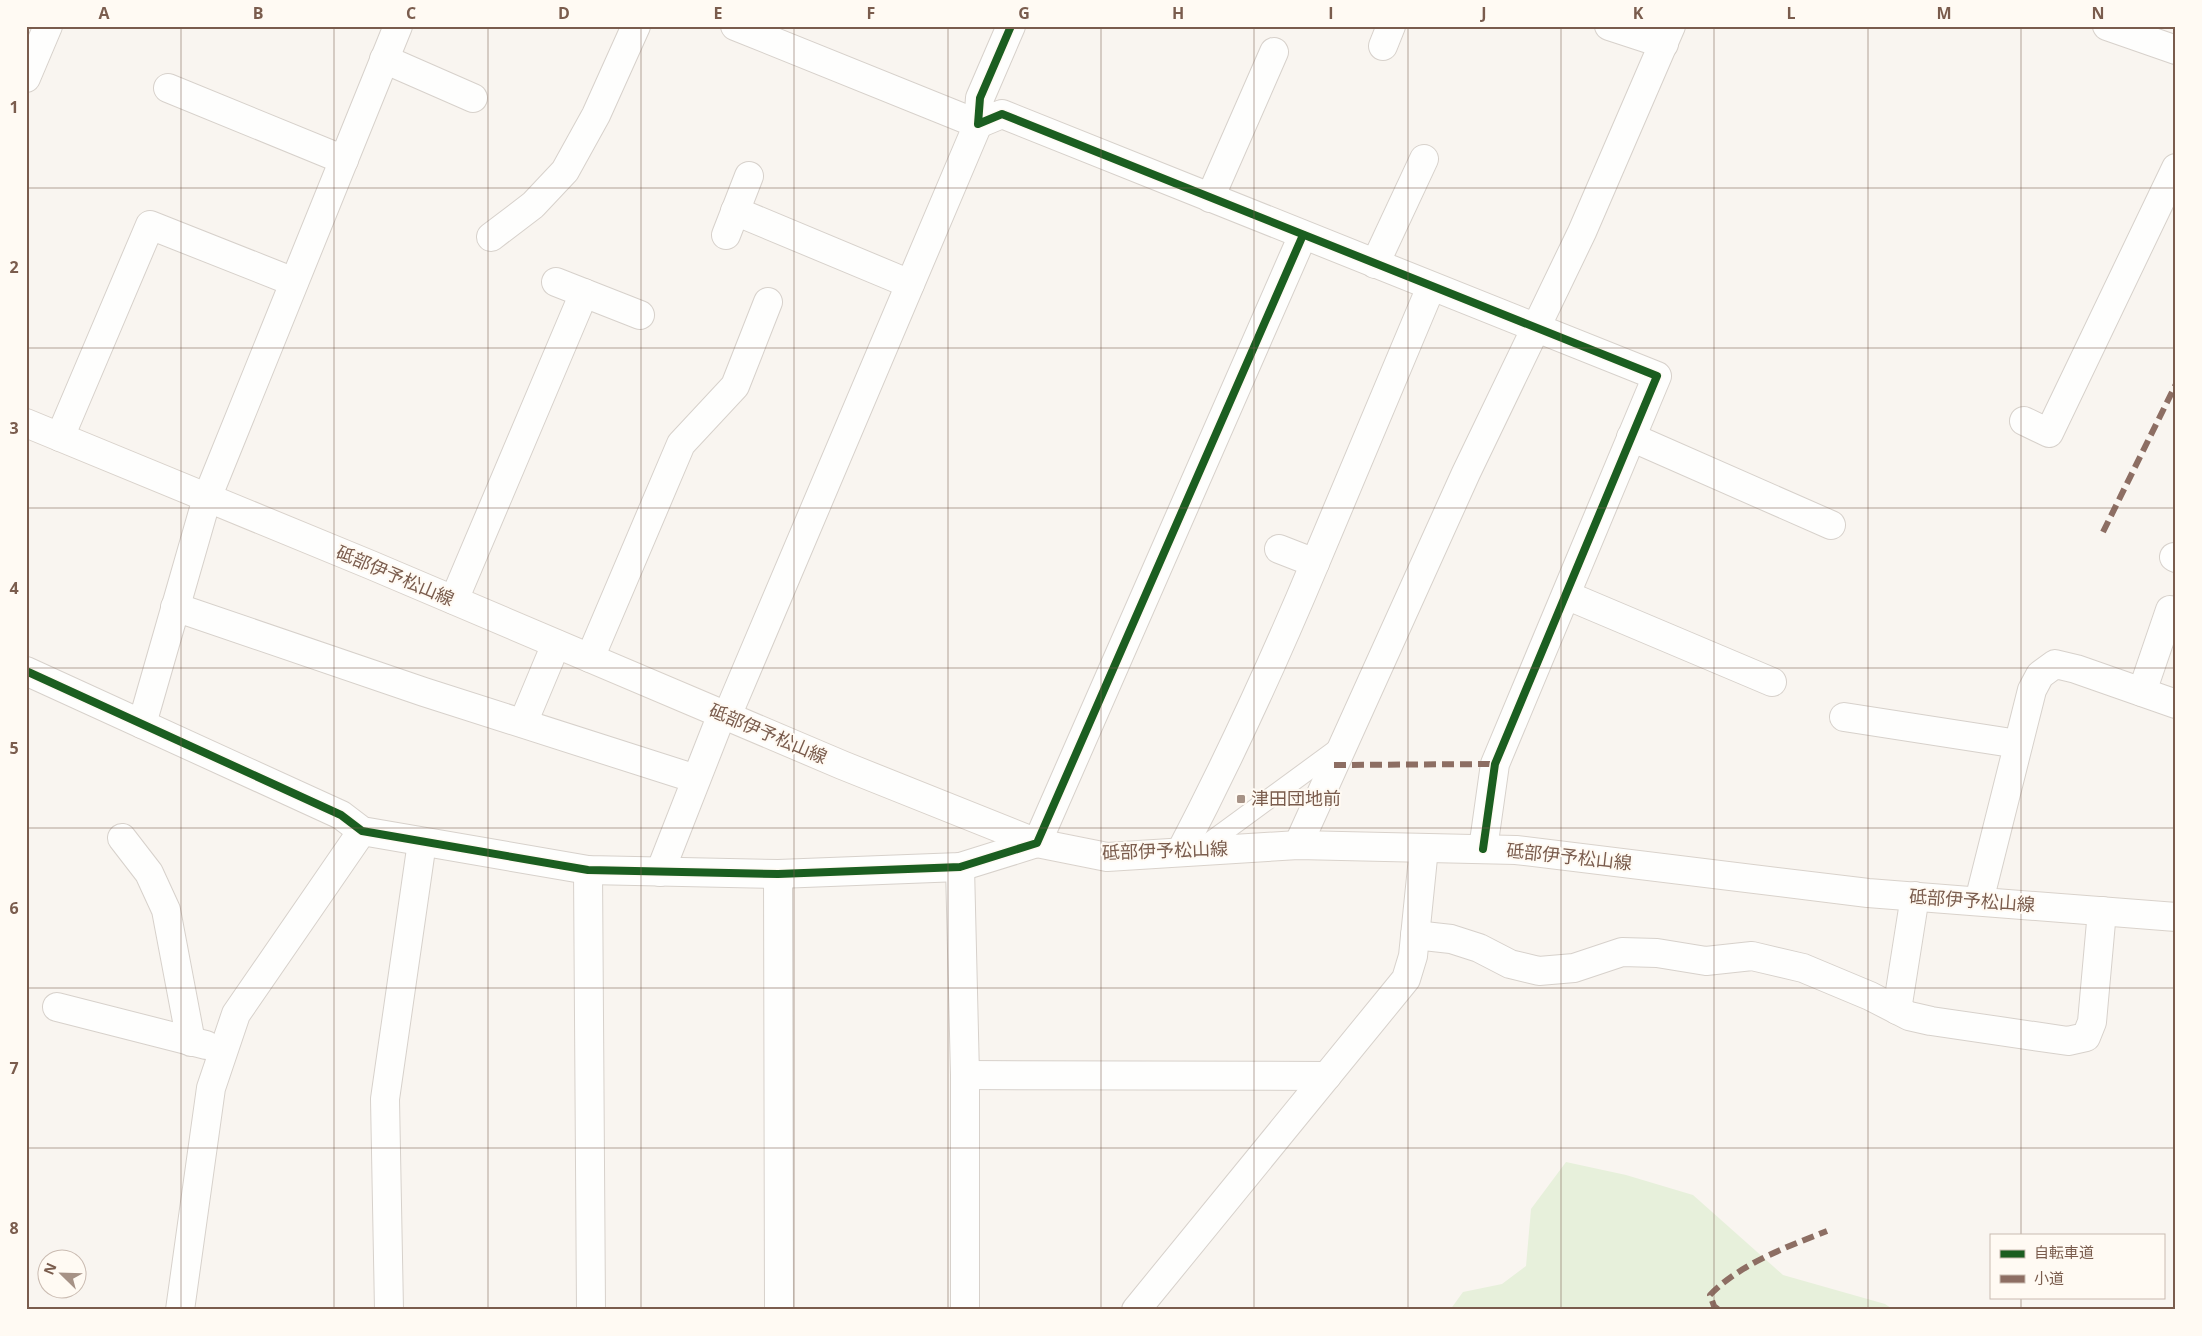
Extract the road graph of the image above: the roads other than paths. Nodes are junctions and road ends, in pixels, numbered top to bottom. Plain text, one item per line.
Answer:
1 (48, 26) edge
2 (398, 26) edge
3 (636, 26) edge
4 (735, 26) edge
5 (1011, 26) edge
6 (1609, 26) edge
7 (2107, 26) edge
8 (1668, 35) edge
9 (2176, 50) edge
10 (1274, 52) dead end
11 (384, 59) junction
12 (26, 78) edge
13 (168, 88) dead end
14 (473, 98) dead end
15 (978, 124) junction
16 (1424, 159) dead end
17 (344, 160) junction
18 (2176, 168) edge
19 (749, 176) dead end
20 (1210, 198) junction
21 (1303, 235) junction
22 (491, 237) dead end
23 (1375, 264) junction
24 (294, 282) junction
25 (556, 282) dead end
26 (910, 284) junction
27 (1431, 287) junction
28 (584, 293) junction
29 (768, 302) dead end
30 (640, 315) dead end
31 (1535, 329) junction
32 (2024, 421) dead end
33 (26, 423) edge
34 (60, 437) junction
35 (1631, 437) junction
36 (206, 498) junction
37 (1831, 525) dead end
38 (1279, 549) dead end
39 (1315, 563) junction
40 (1566, 595) junction
41 (454, 600) junction
42 (175, 607) junction
43 (2170, 610) dead end
44 (556, 644) junction
45 (590, 658) junction
46 (26, 671) edge
47 (1772, 682) dead end
48 (2142, 692) junction
49 (2176, 704) edge
50 (724, 715) junction
51 (1844, 717) dead end
52 (523, 723) junction
53 (142, 724) junction
54 (1344, 744) junction
55 (2018, 744) junction
56 (696, 779) junction
57 (362, 832) junction
58 (122, 838) dead end
59 (422, 842) junction
60 (1037, 843) junction
61 (1298, 845) junction
62 (1424, 848) junction
63 (1483, 849) junction
64 (1190, 851) junction
65 (960, 867) junction
66 (588, 870) junction
67 (660, 872) junction
68 (778, 874) junction
69 (1915, 896) junction
70 (1979, 901) junction
71 (2102, 911) junction
72 (2176, 917) edge
73 (1415, 934) junction
74 (57, 1007) dead end
75 (1897, 1010) junction
76 (191, 1042) junction
77 (224, 1050) junction
78 (965, 1075) junction
79 (1327, 1076) junction
80 (180, 1310) edge
81 (389, 1310) edge
82 (591, 1310) edge
83 (779, 1310) edge
84 (965, 1310) edge
85 (1136, 1310) edge

1 - 12 street
2 - 11 street
3 - 22 street
4 - 15 street
5 - 15 street
6 - 8 street
7 - 9 street
8 - 31 street
10 - 20 street
11 - 14 street
11 - 17 street
13 - 17 street
15 - 20 street
15 - 26 street
16 - 23 street
17 - 24 street
18 - 32 street
19 - 26 street
20 - 21 street
21 - 23 street
21 - 60 street
23 - 27 street
24 - 34 street
24 - 36 street
25 - 28 street
26 - 50 street
27 - 31 street
27 - 39 street
28 - 30 street
28 - 41 street
29 - 45 street
31 - 35 street
31 - 54 street
33 - 34 street, 砥部伊予松山線
34 - 36 street, 砥部伊予松山線
35 - 37 street
35 - 40 street
36 - 41 street, 砥部伊予松山線
36 - 42 street
38 - 39 street
39 - 64 street
40 - 47 street
40 - 63 street
41 - 44 street, 砥部伊予松山線
42 - 52 street
42 - 53 street
43 - 48 street
44 - 45 street, 砥部伊予松山線
44 - 52 street
45 - 50 street, 砥部伊予松山線
46 - 53 street
48 - 49 street
48 - 55 street
50 - 56 street
50 - 60 street, 砥部伊予松山線
51 - 55 street
52 - 56 street
53 - 57 street
54 - 61 street
54 - 64 lane
55 - 70 street
56 - 67 street
57 - 59 street
57 - 77 street
58 - 76 street
59 - 66 street
59 - 81 street
60 - 64 street, 砥部伊予松山線
60 - 65 street
61 - 62 street, 砥部伊予松山線
61 - 64 street, 砥部伊予松山線
62 - 63 street, 砥部伊予松山線
62 - 73 street
63 - 69 street, 砥部伊予松山線
65 - 68 street
65 - 78 street
66 - 67 street
66 - 82 street
67 - 68 street
68 - 83 street
69 - 70 street, 砥部伊予松山線
69 - 75 street
70 - 71 street, 砥部伊予松山線
71 - 72 street, 砥部伊予松山線
71 - 75 street
73 - 75 street
73 - 79 street
74 - 76 street
76 - 77 street
77 - 80 street
78 - 79 street
78 - 84 street
79 - 85 street

